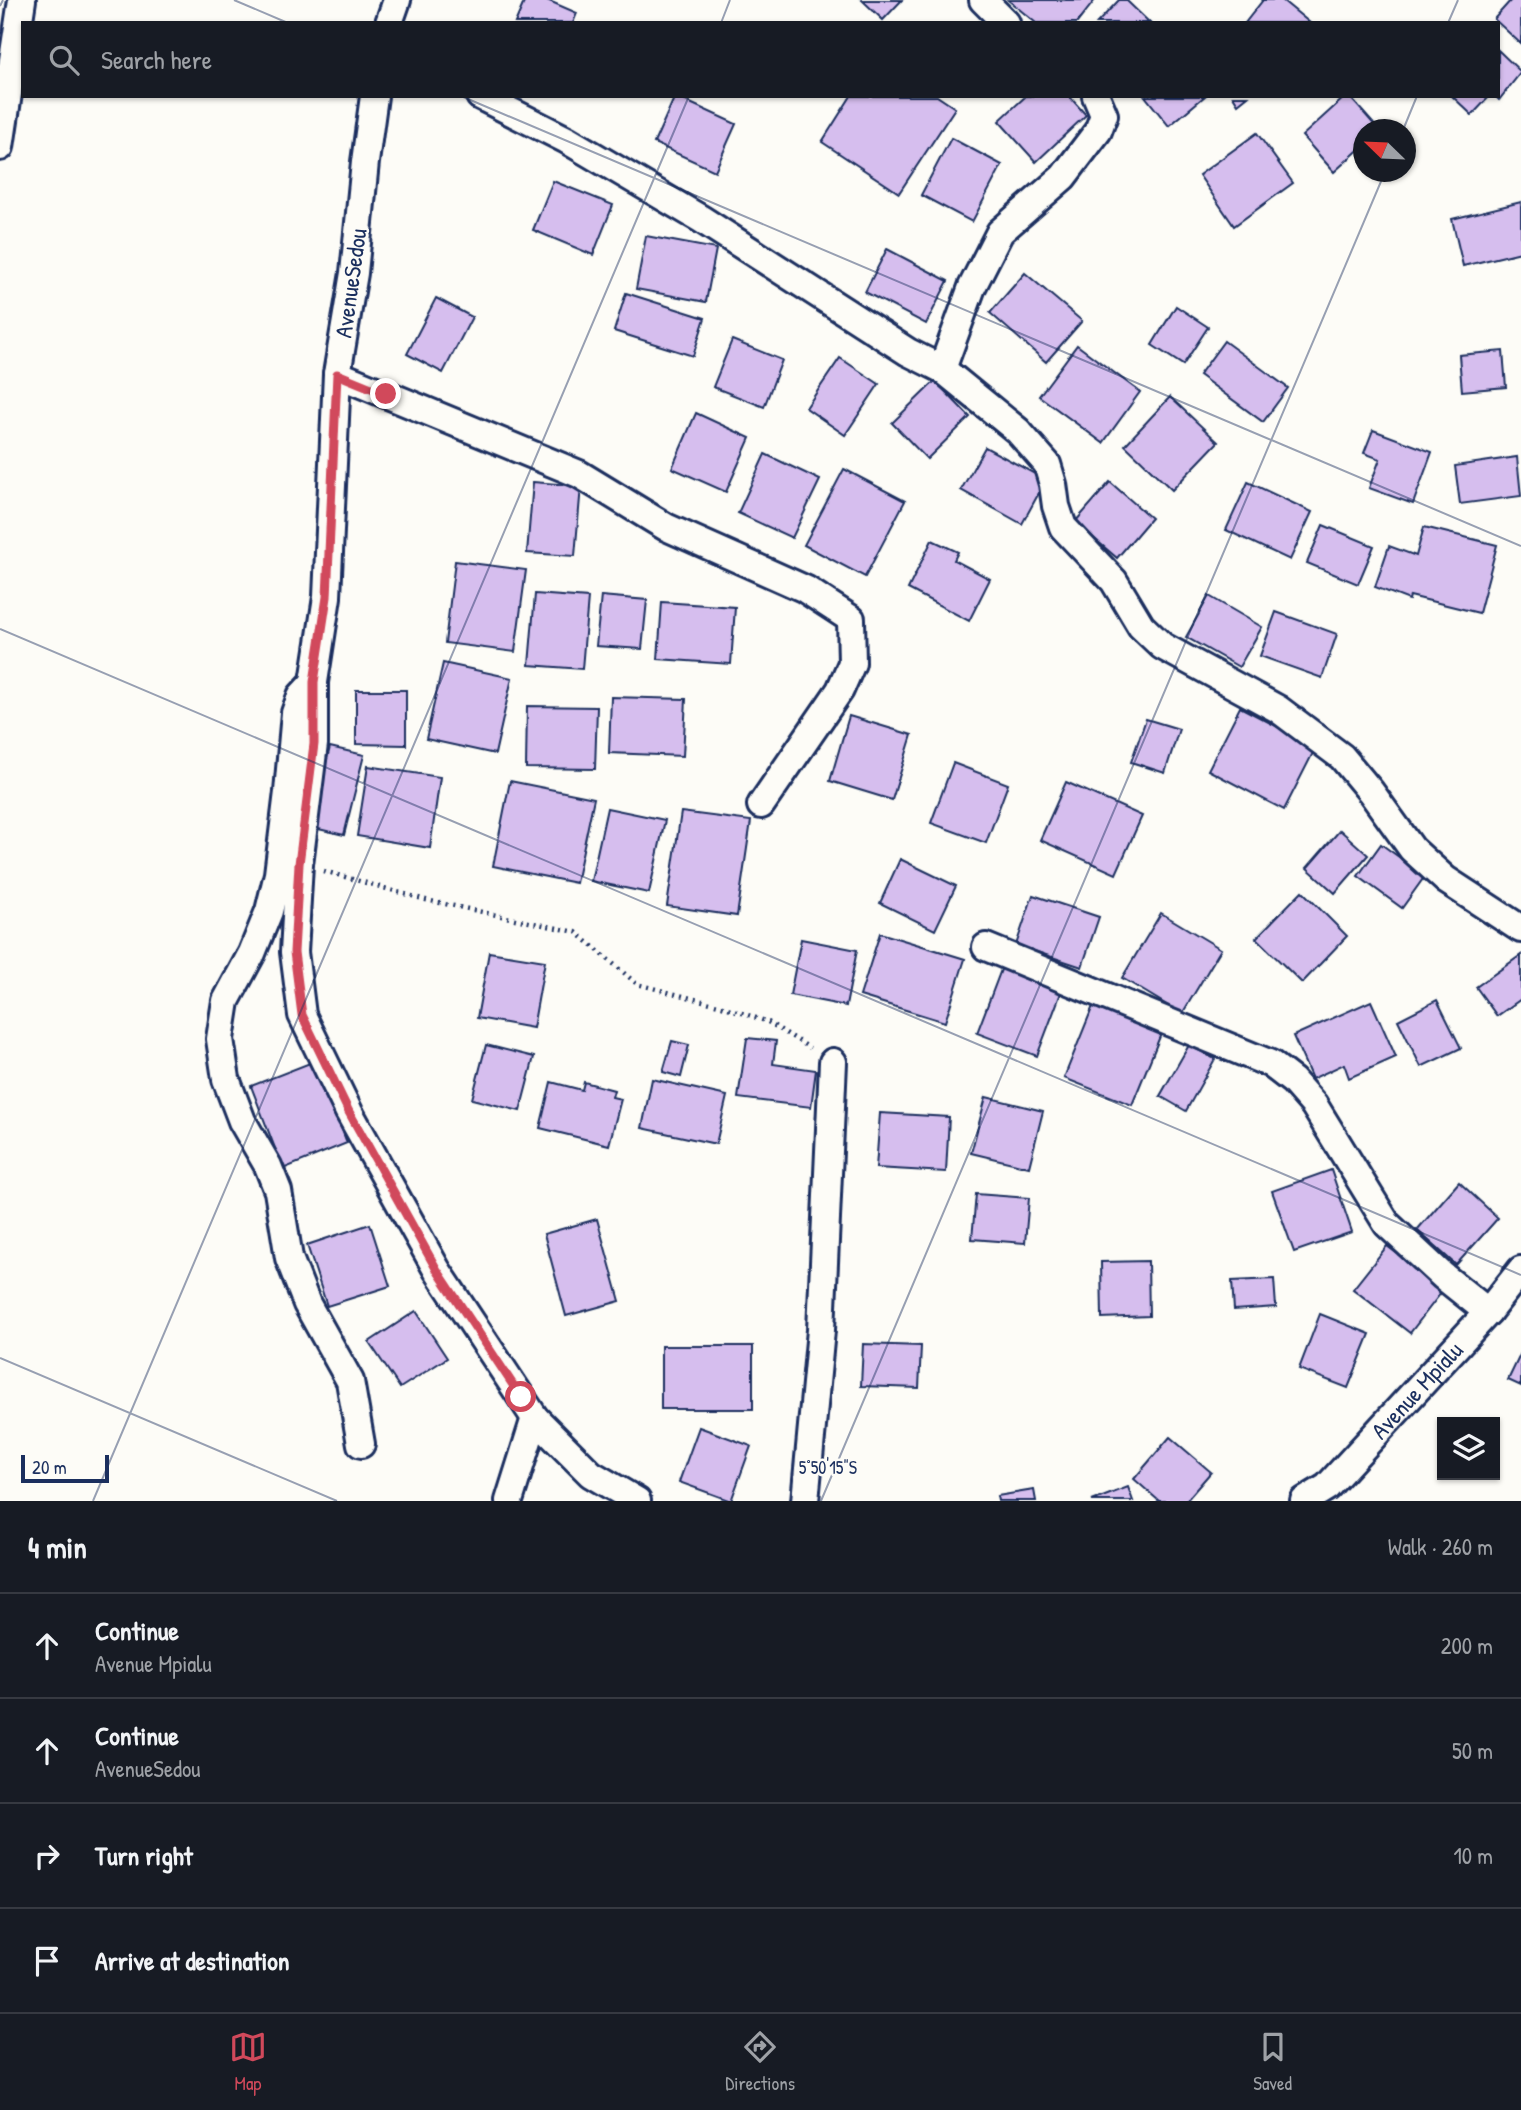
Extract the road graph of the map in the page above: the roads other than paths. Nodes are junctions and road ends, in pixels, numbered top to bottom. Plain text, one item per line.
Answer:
1 (22, 0) edge
2 (397, 0) edge
3 (983, 0) edge
4 (390, 21) edge
5 (1004, 21) edge
6 (6, 66) edge
7 (374, 98) edge
8 (484, 98) edge
9 (1097, 98) edge
10 (0, 147) edge
11 (942, 369) junction
12 (337, 374) junction
13 (314, 682) junction
14 (761, 805) dead end
15 (1521, 929) edge
16 (986, 947) dead end
17 (832, 1062) road end
18 (1521, 1270) edge
19 (1488, 1311) junction
20 (536, 1418) junction
21 (361, 1444) dead end
22 (509, 1501) edge
23 (637, 1501) edge
24 (806, 1501) edge
25 (1304, 1501) edge

1 - 6 street
2 - 4 street
3 - 5 street
6 - 10 street
7 - 12 street, AvenueSedou
8 - 11 street
9 - 11 street
11 - 15 street
12 - 13 street, AvenueSedou
12 - 14 street
13 - 20 street
13 - 21 street
16 - 19 street
17 - 24 street
18 - 19 street, Avenue Mpialu
19 - 25 street, Avenue Mpialu
20 - 22 street
20 - 23 street

